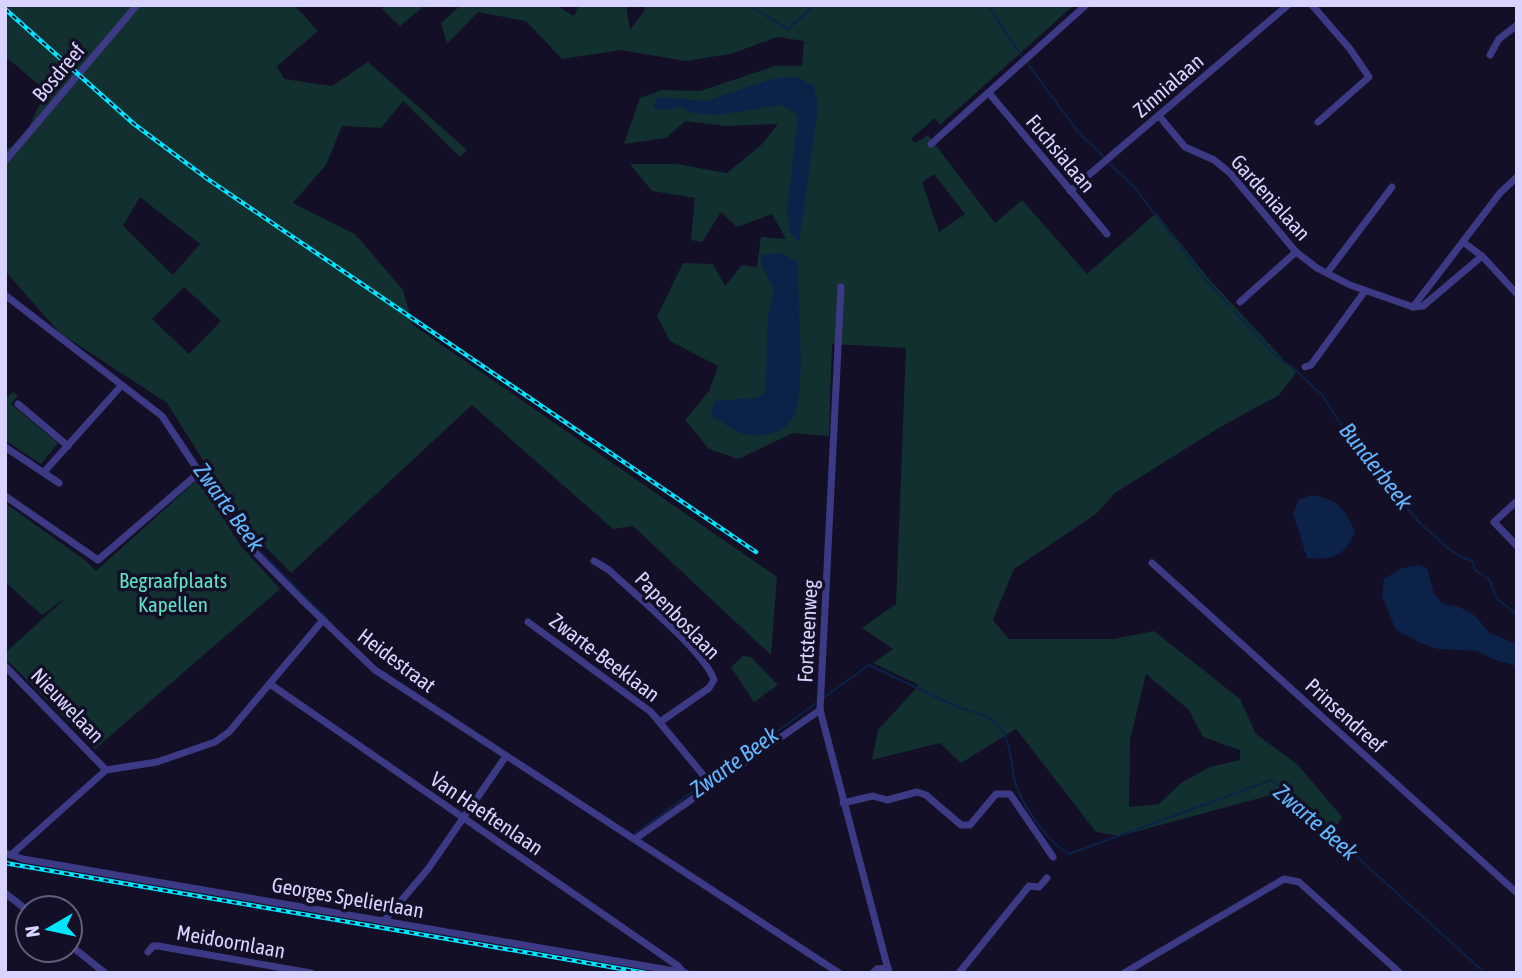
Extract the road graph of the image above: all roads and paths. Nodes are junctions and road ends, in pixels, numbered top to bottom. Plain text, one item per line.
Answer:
1 (137, 5) edge
2 (1086, 5) edge
3 (1288, 5) edge
4 (1312, 5) edge
5 (1517, 25) edge
6 (1490, 55) dead end
7 (989, 93) junction
8 (1159, 116) junction
9 (1318, 122) dead end
10 (931, 144) dead end
11 (5, 161) edge
12 (1517, 177) edge
13 (1392, 187) dead end
14 (1070, 191) junction
15 (1107, 234) dead end
16 (1464, 242) junction
17 (1296, 252) junction
18 (1482, 257) junction
19 (1327, 273) junction
20 (841, 287) dead end
21 (1366, 291) junction
22 (1517, 294) edge
23 (5, 295) edge
24 (1240, 302) dead end
25 (1413, 306) junction
26 (1305, 367) dead end
27 (121, 386) junction
28 (18, 404) dead end
29 (68, 446) junction
30 (5, 447) edge
31 (201, 471) junction
32 (44, 472) junction
33 (60, 484) dead end
34 (5, 496) edge
35 (1517, 501) edge
36 (1517, 546) edge
37 (594, 561) dead end
38 (1152, 563) dead end
39 (323, 621) junction
40 (528, 622) dead end
41 (5, 666) edge
42 (270, 684) junction
43 (820, 710) junction
44 (660, 722) junction
45 (506, 756) junction
46 (106, 770) junction
47 (707, 790) junction
48 (843, 803) junction
49 (463, 817) junction
50 (635, 839) junction
51 (8, 854) edge
52 (1053, 857) dead end
53 (1047, 878) dead end
54 (1517, 893) edge
55 (384, 921) junction
56 (148, 952) dead end
57 (84, 956) edge
58 (889, 970) edge
59 (292, 971) edge
60 (105, 973) edge
61 (311, 973) edge
62 (685, 973) edge
63 (839, 973) edge
64 (873, 973) edge
65 (959, 973) edge
66 (1124, 973) edge
67 (1400, 973) edge

1 - 11 street, Bosdreef
2 - 7 street
3 - 8 street, Zinnialaan
4 - 9 street
5 - 6 street
7 - 10 street
7 - 14 street, Fuchsialaan
8 - 14 street, Zinnialaan
8 - 17 street, Gardenialaan
12 - 16 street
13 - 19 street
14 - 15 street, Fuchsialaan
16 - 18 street
16 - 25 street
17 - 19 street, Gardenialaan
17 - 24 street
18 - 22 street
18 - 25 street
19 - 21 street, Gardenialaan
20 - 43 street, Fortsteenweg
21 - 25 street, Gardenialaan
21 - 26 street
23 - 27 street, Heidestraat
27 - 29 street
27 - 31 street, Heidestraat
28 - 29 street
29 - 32 street
30 - 32 street
31 - 34 street
31 - 39 street, Heidestraat
32 - 33 street
35 - 36 street
37 - 44 street, Papenboslaan
38 - 54 street, Prinsendreef
39 - 42 street
39 - 45 street, Heidestraat
40 - 44 street, Zwarte-Beeklaan
41 - 46 street, Nieuwelaan
42 - 46 street
42 - 49 street, Van Haeftenlaan
43 - 47 street
43 - 48 street, Fortsteenweg
44 - 47 street, Zwarte-Beeklaan
45 - 49 street
45 - 50 street, Heidestraat
46 - 51 street
47 - 50 street
48 - 52 street
48 - 58 street, Fortsteenweg
49 - 55 street
49 - 62 street, Van Haeftenlaan
50 - 63 street, Heidestraat
51 - 55 street, Georges Spelierlaan
53 - 65 street
55 - 62 street, Georges Spelierlaan
56 - 59 street, Meidoornlaan
57 - 60 street
58 - 64 street, Fortsteenweg
59 - 61 street, Meidoornlaan
66 - 67 street

